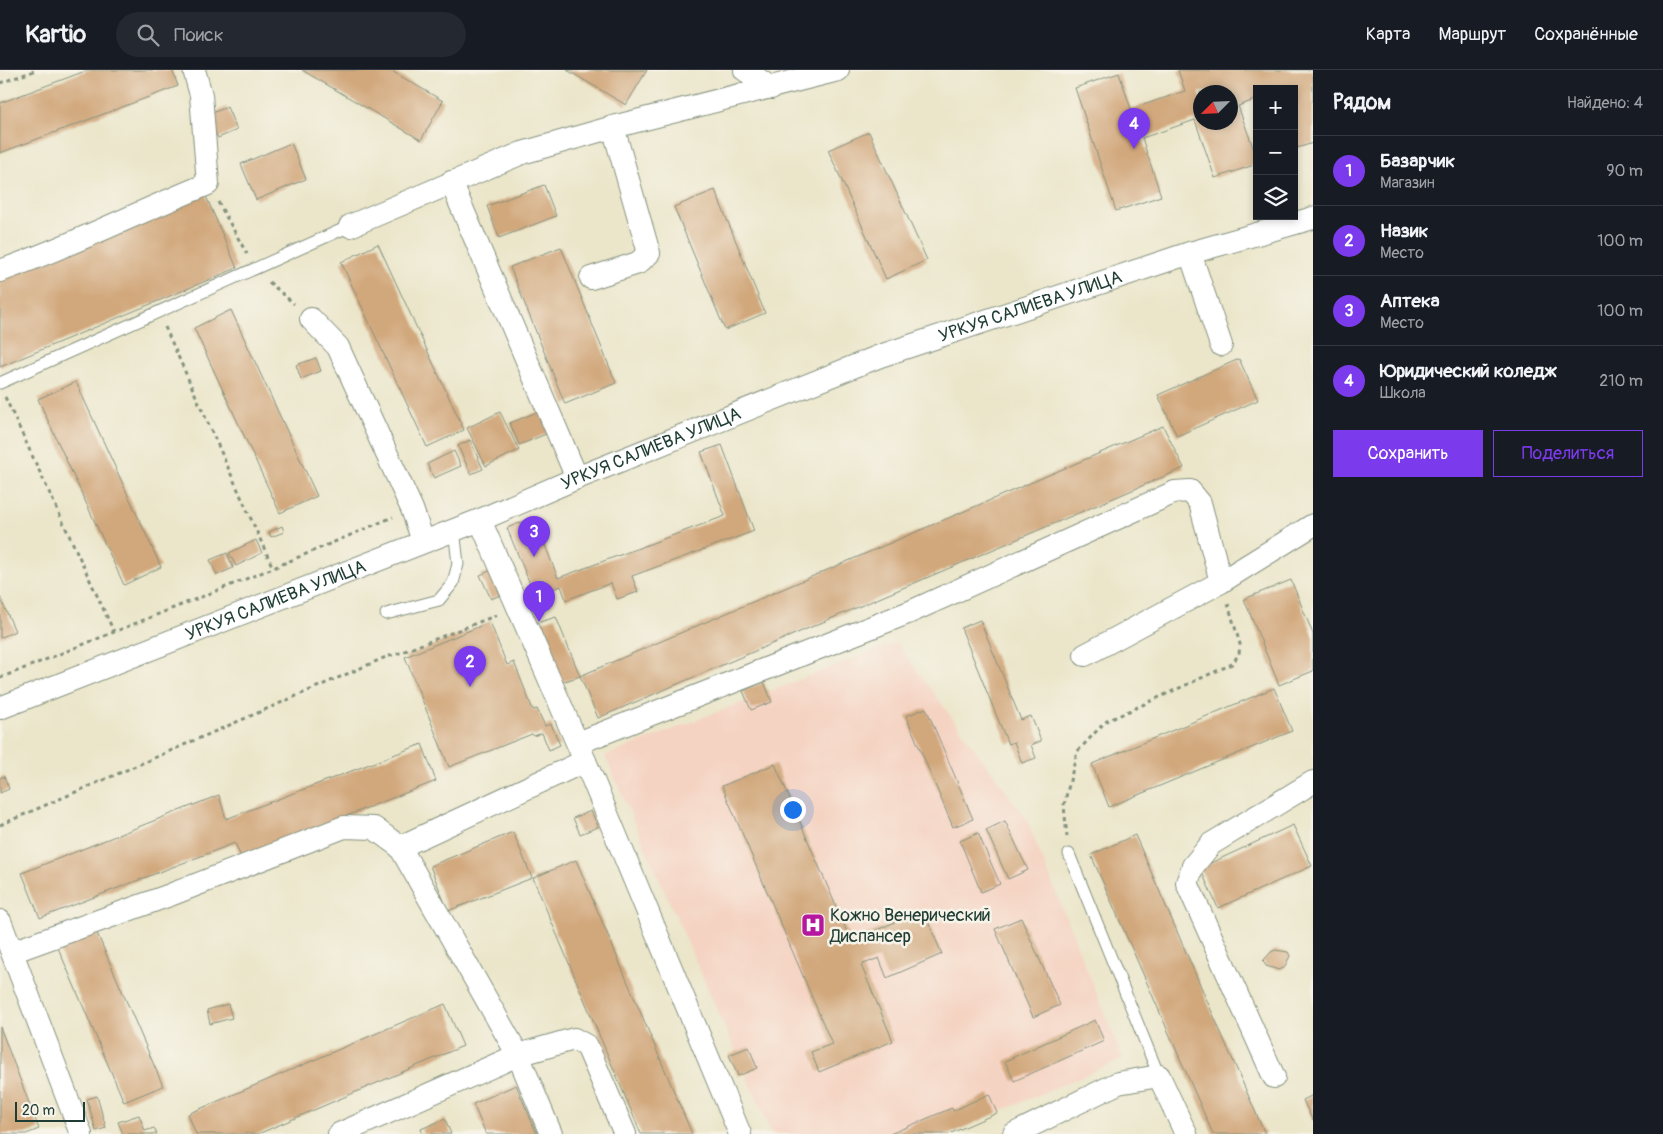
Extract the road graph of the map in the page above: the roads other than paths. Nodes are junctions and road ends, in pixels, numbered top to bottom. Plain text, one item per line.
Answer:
1 (194, 70) edge
2 (745, 70) edge
3 (838, 70) edge
4 (770, 88) junction
5 (613, 127) junction
6 (451, 182) junction
7 (1313, 218) edge
8 (350, 226) joint
9 (1190, 253) junction
10 (0, 271) edge
11 (591, 278) dead end
12 (311, 319) dead end
13 (1221, 346) dead end
14 (0, 383) edge
15 (577, 478) junction
16 (480, 520) junction
17 (1313, 525) edge
18 (454, 529) junction
19 (423, 541) junction
20 (1221, 582) junction
21 (386, 614) dead end
22 (1085, 655) dead end
23 (0, 708) edge
24 (581, 752) junction
25 (1313, 782) edge
26 (400, 847) junction
27 (1069, 854) road end
28 (0, 922) edge
29 (12, 952) junction
30 (518, 1055) junction
31 (1159, 1076) junction
32 (1274, 1077) dead end
33 (81, 1134) edge
34 (339, 1134) edge
35 (551, 1134) edge
36 (625, 1134) edge
37 (740, 1134) edge
38 (1014, 1134) edge
39 (1186, 1134) edge

1 - 10 street
2 - 4 street
3 - 4 street
4 - 5 street
5 - 6 street
5 - 11 street
6 - 8 street
6 - 15 street
7 - 9 street, УРКУЯ САЛИЕВА УЛИЦА
8 - 14 lane
9 - 13 street
9 - 15 street, УРКУЯ САЛИЕВА УЛИЦА
12 - 19 street
15 - 16 street, УРКУЯ САЛИЕВА УЛИЦА
16 - 18 street, УРКУЯ САЛИЕВА УЛИЦА
16 - 24 street
17 - 20 street
18 - 19 street, УРКУЯ САЛИЕВА УЛИЦА
18 - 21 lane
19 - 23 street, УРКУЯ САЛИЕВА УЛИЦА
20 - 22 street
20 - 24 street
24 - 26 street
24 - 37 street
25 - 32 street
26 - 29 street
26 - 30 street
27 - 31 lane
28 - 29 street
29 - 33 street
30 - 34 street
30 - 35 street
30 - 36 street
31 - 38 street
31 - 39 street

